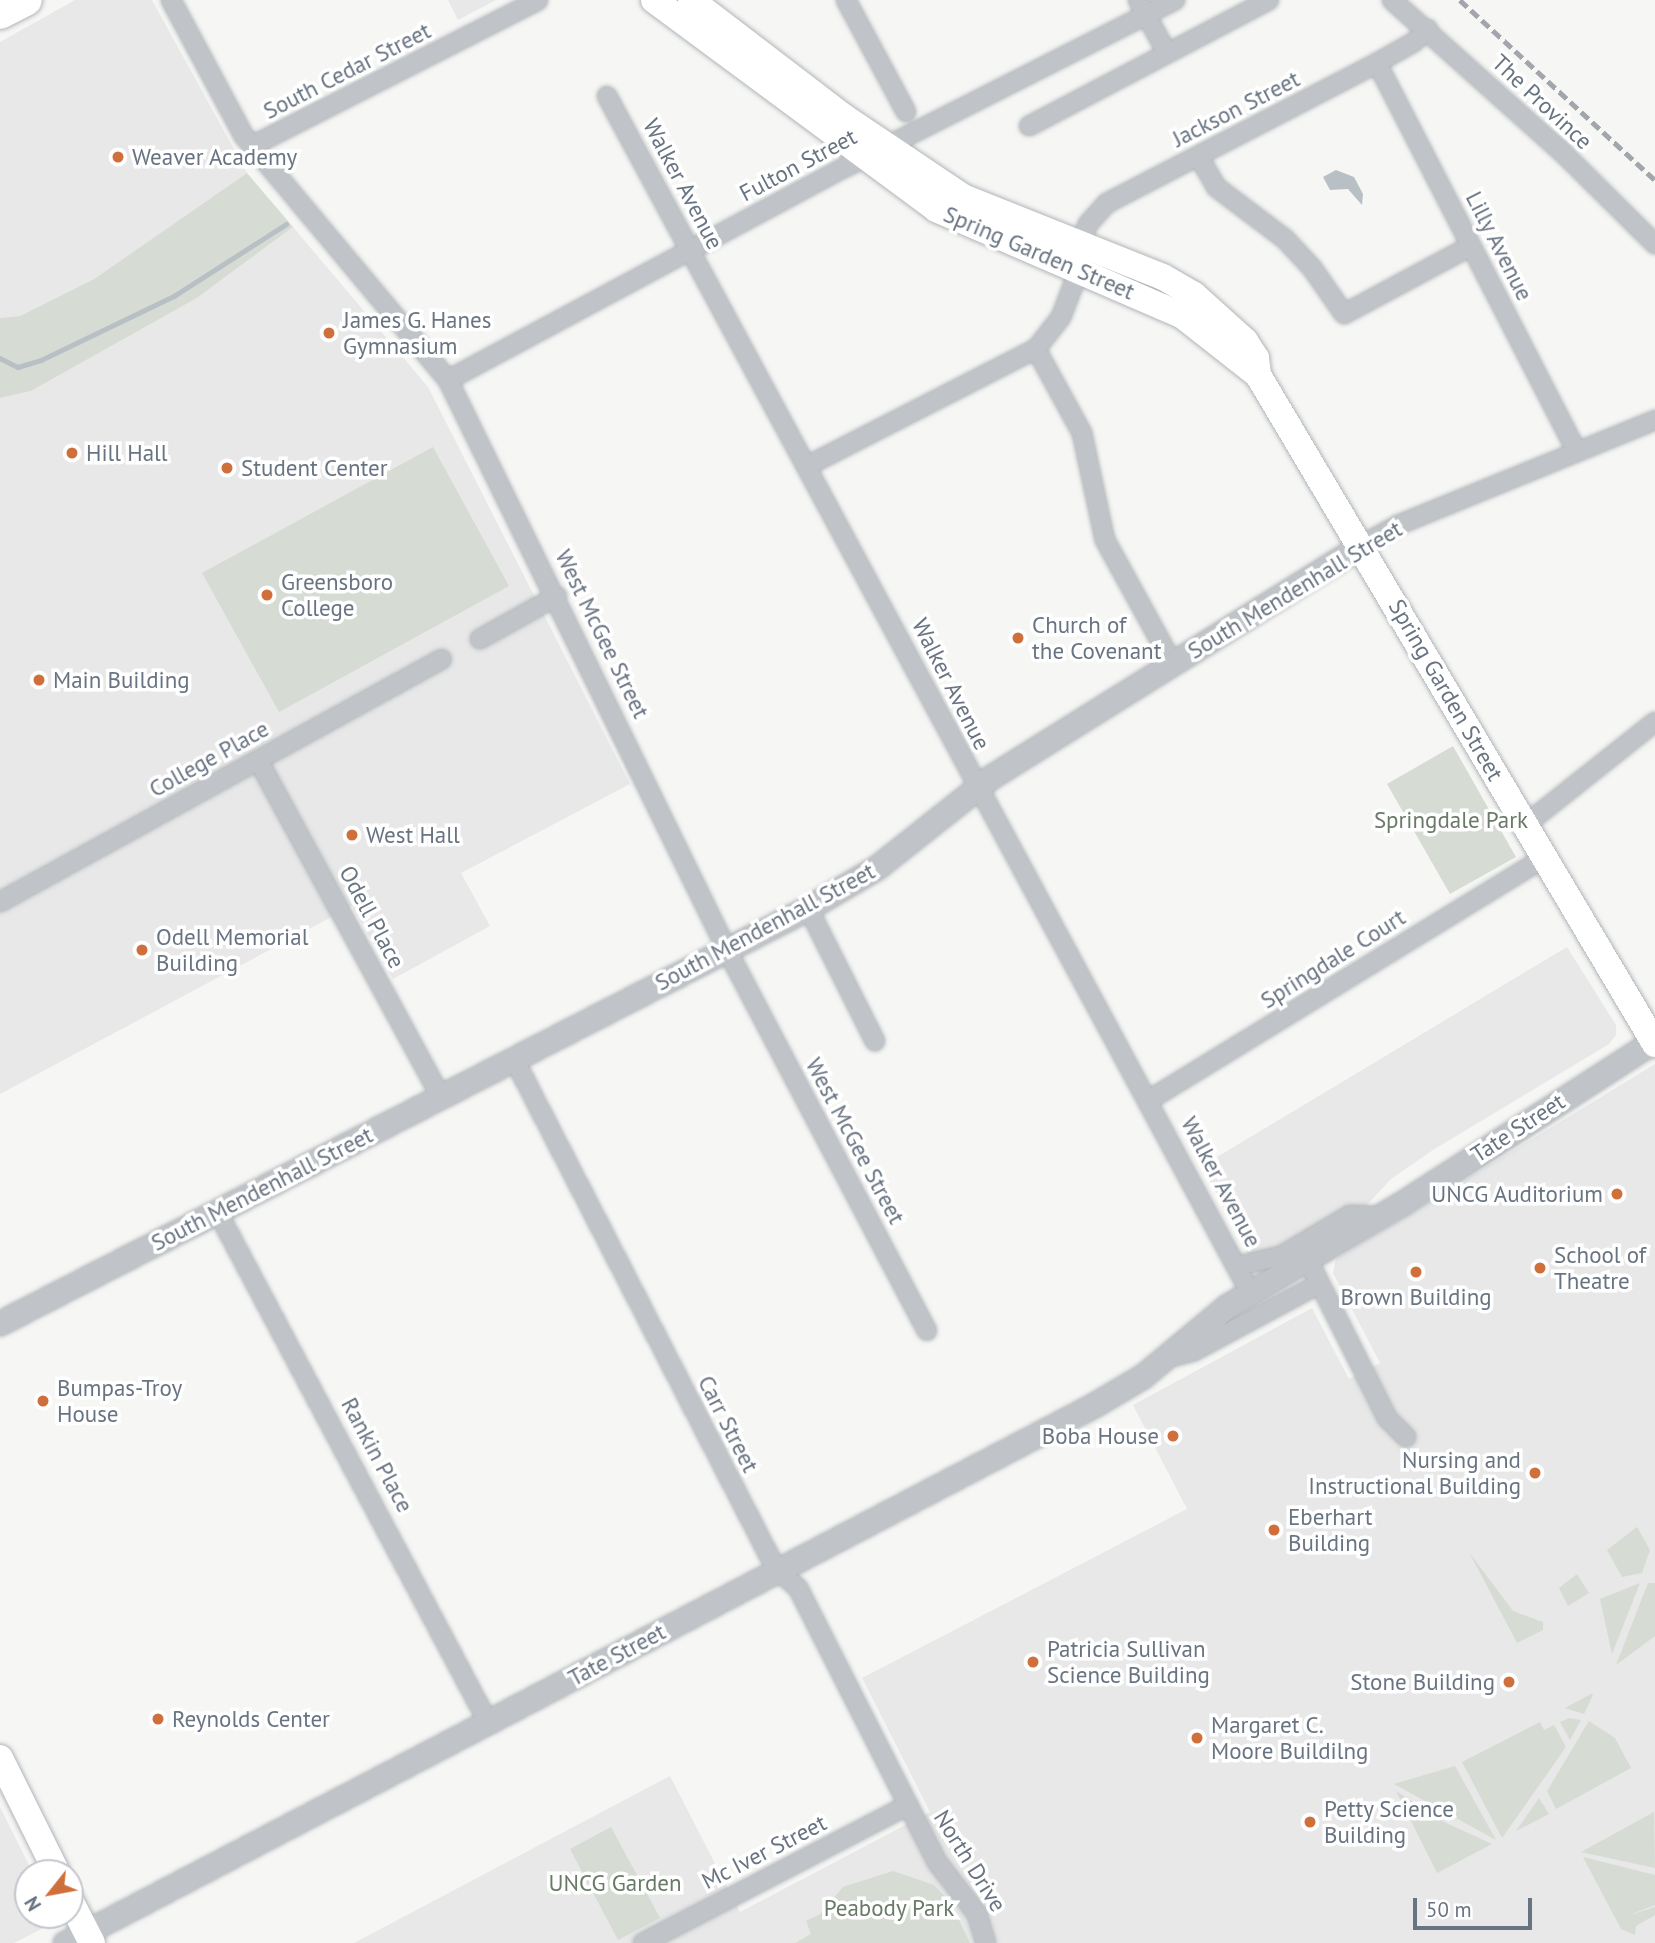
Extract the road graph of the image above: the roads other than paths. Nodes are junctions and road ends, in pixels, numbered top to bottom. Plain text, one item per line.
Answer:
1 (27, 0) edge
2 (171, 0) edge
3 (538, 0) edge
4 (654, 0) edge
5 (691, 0) edge
6 (846, 0) edge
7 (1175, 0) edge
8 (1269, 0) edge
9 (1392, 0) edge
10 (1142, 7) edge
11 (0, 14) edge
12 (1428, 29) junction
13 (1167, 53) junction
14 (1377, 63) junction
15 (607, 96) dead end
16 (906, 112) dead end
17 (1029, 127) dead end
18 (252, 146) junction
19 (876, 152) junction
20 (1199, 157) junction
21 (1655, 244) edge
22 (1471, 246) junction
23 (690, 250) junction
24 (1079, 258) junction
25 (1036, 349) junction
26 (448, 380) junction
27 (1655, 420) edge
28 (1577, 452) junction
29 (809, 465) junction
30 (1362, 545) junction
31 (557, 596) junction
32 (480, 639) dead end
33 (442, 659) dead end
34 (1173, 664) junction
35 (1655, 722) edge
36 (258, 760) junction
37 (979, 788) junction
38 (1525, 825) junction
39 (1542, 859) junction
40 (0, 902) edge
41 (808, 908) junction
42 (727, 950) junction
43 (875, 1041) dead end
44 (1655, 1042) edge
45 (514, 1059) junction
46 (441, 1097) junction
47 (1149, 1100) junction
48 (217, 1211) junction
49 (1380, 1216) junction
50 (1308, 1260) junction
51 (1237, 1266) junction
52 (1319, 1284) junction
53 (1251, 1294) junction
54 (0, 1324) edge
55 (927, 1331) dead end
56 (1164, 1360) junction
57 (1406, 1437) dead end
58 (776, 1569) junction
59 (489, 1724) junction
60 (0, 1758) edge
61 (908, 1805) junction
62 (50, 1859) edge
63 (81, 1939) edge
64 (643, 1943) edge
65 (986, 1943) edge

1 - 11 main road
2 - 18 street, West McGee Street
3 - 18 street, South Cedar Street
4 - 19 main road, Spring Garden Street
5 - 19 main road, Spring Garden Street
6 - 16 street
7 - 10 street, Fulton Street
8 - 13 street
9 - 12 street, The Province
10 - 13 street
10 - 19 street, Fulton Street
12 - 14 street, Jackson Street
12 - 21 street, The Province
13 - 17 street
14 - 20 street, Jackson Street
14 - 22 street, Lilly Avenue
15 - 23 street, Walker Avenue
18 - 26 street, West McGee Street
19 - 23 street, Fulton Street
19 - 24 main road, Spring Garden Street
20 - 22 street
20 - 24 street, Jackson Street
22 - 28 street, Lilly Avenue
23 - 26 street, Fulton Street
23 - 29 street, Walker Avenue
24 - 25 street, Jackson Street
24 - 30 main road, Spring Garden Street
25 - 29 street
25 - 34 street
26 - 31 street, West McGee Street
27 - 28 street, South Mendenhall Street
28 - 30 street, South Mendenhall Street
29 - 37 street, Walker Avenue
30 - 34 street, South Mendenhall Street
30 - 38 main road, Spring Garden Street
31 - 32 street
31 - 42 street, West McGee Street
33 - 36 street, College Place
34 - 37 street, South Mendenhall Street
35 - 38 street
36 - 40 street, College Place
36 - 46 street, Odell Place
37 - 41 street, South Mendenhall Street
37 - 47 street, Walker Avenue
38 - 39 main road, Spring Garden Street
39 - 44 main road, Spring Garden Street
39 - 47 street, Springdale Court
41 - 42 street, South Mendenhall Street
41 - 43 street
42 - 45 street, South Mendenhall Street
42 - 55 street, West McGee Street
44 - 49 street, Tate Street
45 - 46 street, South Mendenhall Street
45 - 58 street, Carr Street
46 - 48 street, South Mendenhall Street
47 - 51 street, Walker Avenue
48 - 54 street, South Mendenhall Street
48 - 59 street, Rankin Place
49 - 50 street, Tate Street
49 - 51 street, Tate Street
50 - 52 street
50 - 53 street, Tate Street
51 - 53 street, Walker Avenue
52 - 56 street, Tate Street
52 - 57 street
53 - 56 street, Tate Street
56 - 58 street, Tate Street
58 - 59 street, Tate Street
58 - 61 street, Carr Street
59 - 63 street, Tate Street
60 - 62 main road
61 - 64 street, Mc Iver Street
61 - 65 street, North Drive

